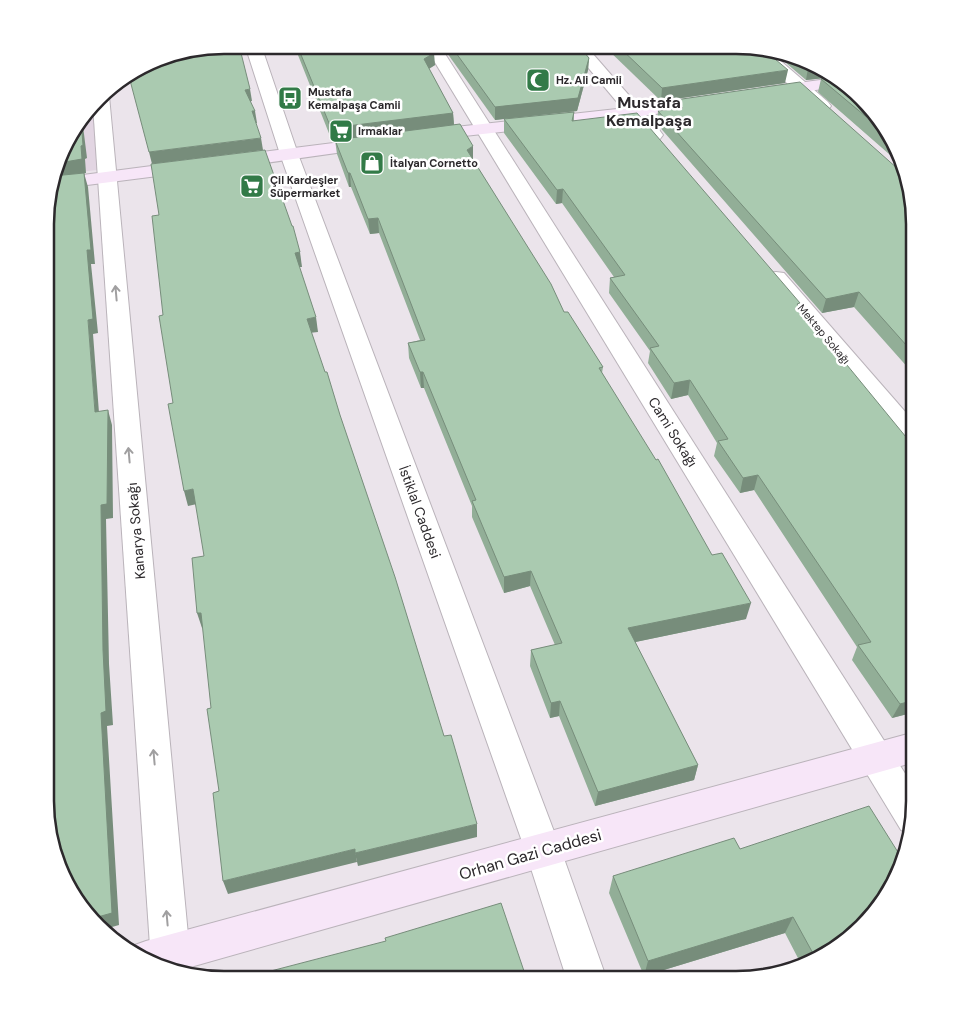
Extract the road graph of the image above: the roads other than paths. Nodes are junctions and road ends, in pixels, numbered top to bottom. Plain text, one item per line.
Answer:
1 (256, 54) edge
2 (437, 54) edge
3 (585, 54) edge
4 (766, 57) edge
5 (831, 83) edge
6 (800, 87) junction
7 (751, 94) edge
8 (732, 97) edge
9 (102, 106) edge
10 (635, 112) junction
11 (836, 119) edge
12 (484, 128) junction
13 (416, 137) edge
14 (386, 141) edge
15 (666, 150) edge
16 (289, 154) junction
17 (107, 178) junction
18 (59, 184) edge
19 (762, 261) edge
20 (906, 429) edge
21 (906, 749) edge
22 (876, 757) junction
23 (906, 806) edge
24 (543, 850) junction
25 (162, 960) edge
26 (163, 960) edge
27 (584, 971) edge

1 - 16 street, İstiklal Caddesi
2 - 12 street, Cami Sokağı
3 - 10 street
4 - 6 street
5 - 6 main road
6 - 7 main road
6 - 11 street
8 - 10 main road
9 - 17 street, Kanarya Sokağı
10 - 12 main road
10 - 15 street
12 - 13 main road
12 - 22 street, Cami Sokağı
14 - 16 main road
16 - 17 main road
16 - 24 street, İstiklal Caddesi
17 - 18 main road
25 -> 17 street, Kanarya Sokağı
19 - 20 street, Mektep Sokağı
21 - 22 main road, Orhan Gazi Caddesi
22 - 23 street, Cami Sokağı
22 - 24 main road, Orhan Gazi Caddesi
24 - 26 main road, Orhan Gazi Caddesi
24 - 27 street, İstiklal Caddesi

